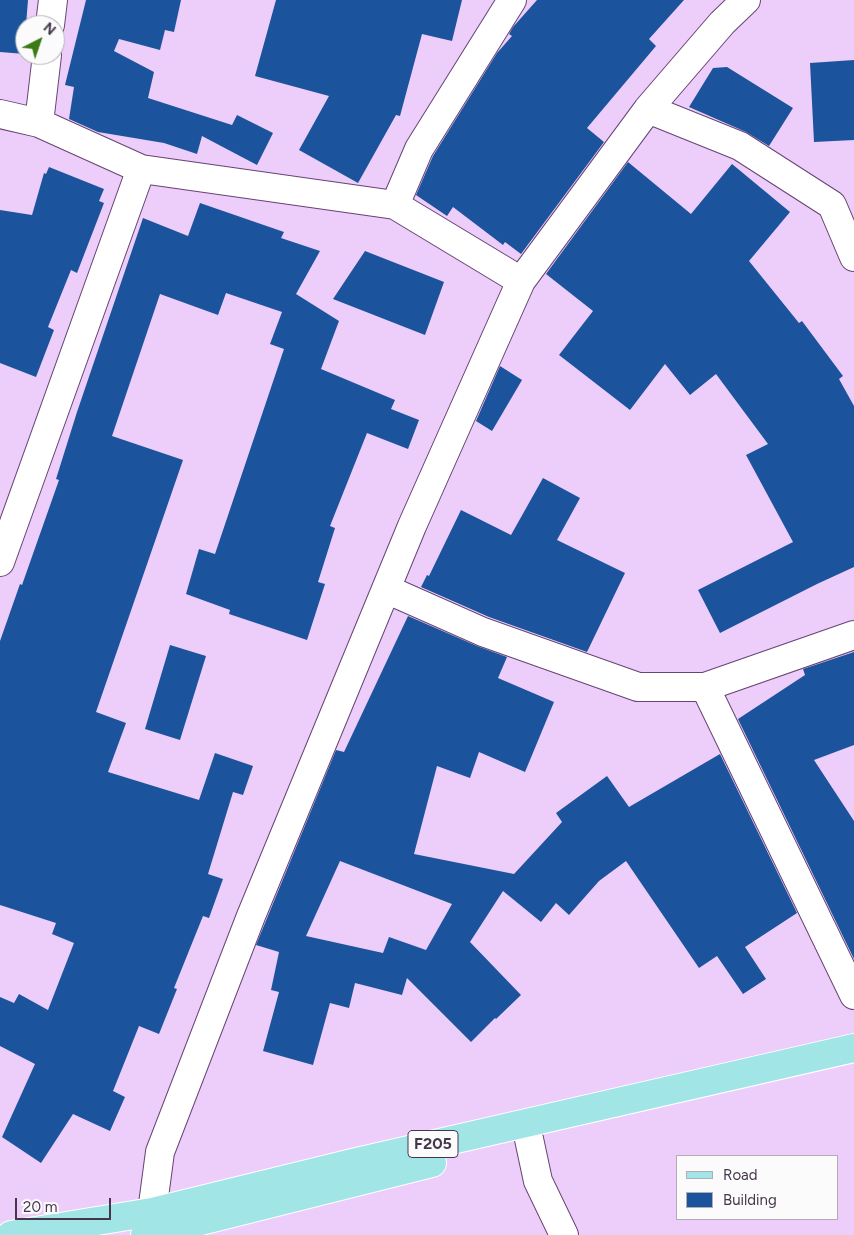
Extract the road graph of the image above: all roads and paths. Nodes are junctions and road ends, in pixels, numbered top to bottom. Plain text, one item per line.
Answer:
1 (53, 0) edge
2 (512, 0) edge
3 (746, 0) edge
4 (51, 15) edge
5 (46, 65) edge
6 (648, 109) junction
7 (0, 114) edge
8 (39, 123) junction
9 (141, 169) junction
10 (843, 203) edge
11 (395, 205) junction
12 (854, 257) edge
13 (520, 281) junction
14 (0, 562) edge
15 (386, 589) junction
16 (854, 635) edge
17 (705, 688) junction
18 (854, 995) edge
19 (854, 1048) edge
20 (854, 1060) edge
21 (529, 1139) junction
22 (148, 1224) edge
23 (11, 1235) edge
24 (564, 1235) edge

1 - 4 street
2 - 11 street
3 - 6 street
5 - 8 street
6 - 10 street
6 - 13 street
7 - 8 street
8 - 9 street
9 - 11 street
9 - 14 street
10 - 12 street
11 - 13 street
13 - 15 street
15 - 17 street
15 - 22 street
16 - 17 street
17 - 18 street
19 - 22 main road, F205
20 - 21 main road, F205
21 - 22 main road, F205
21 - 24 street
22 - 23 main road, F205

